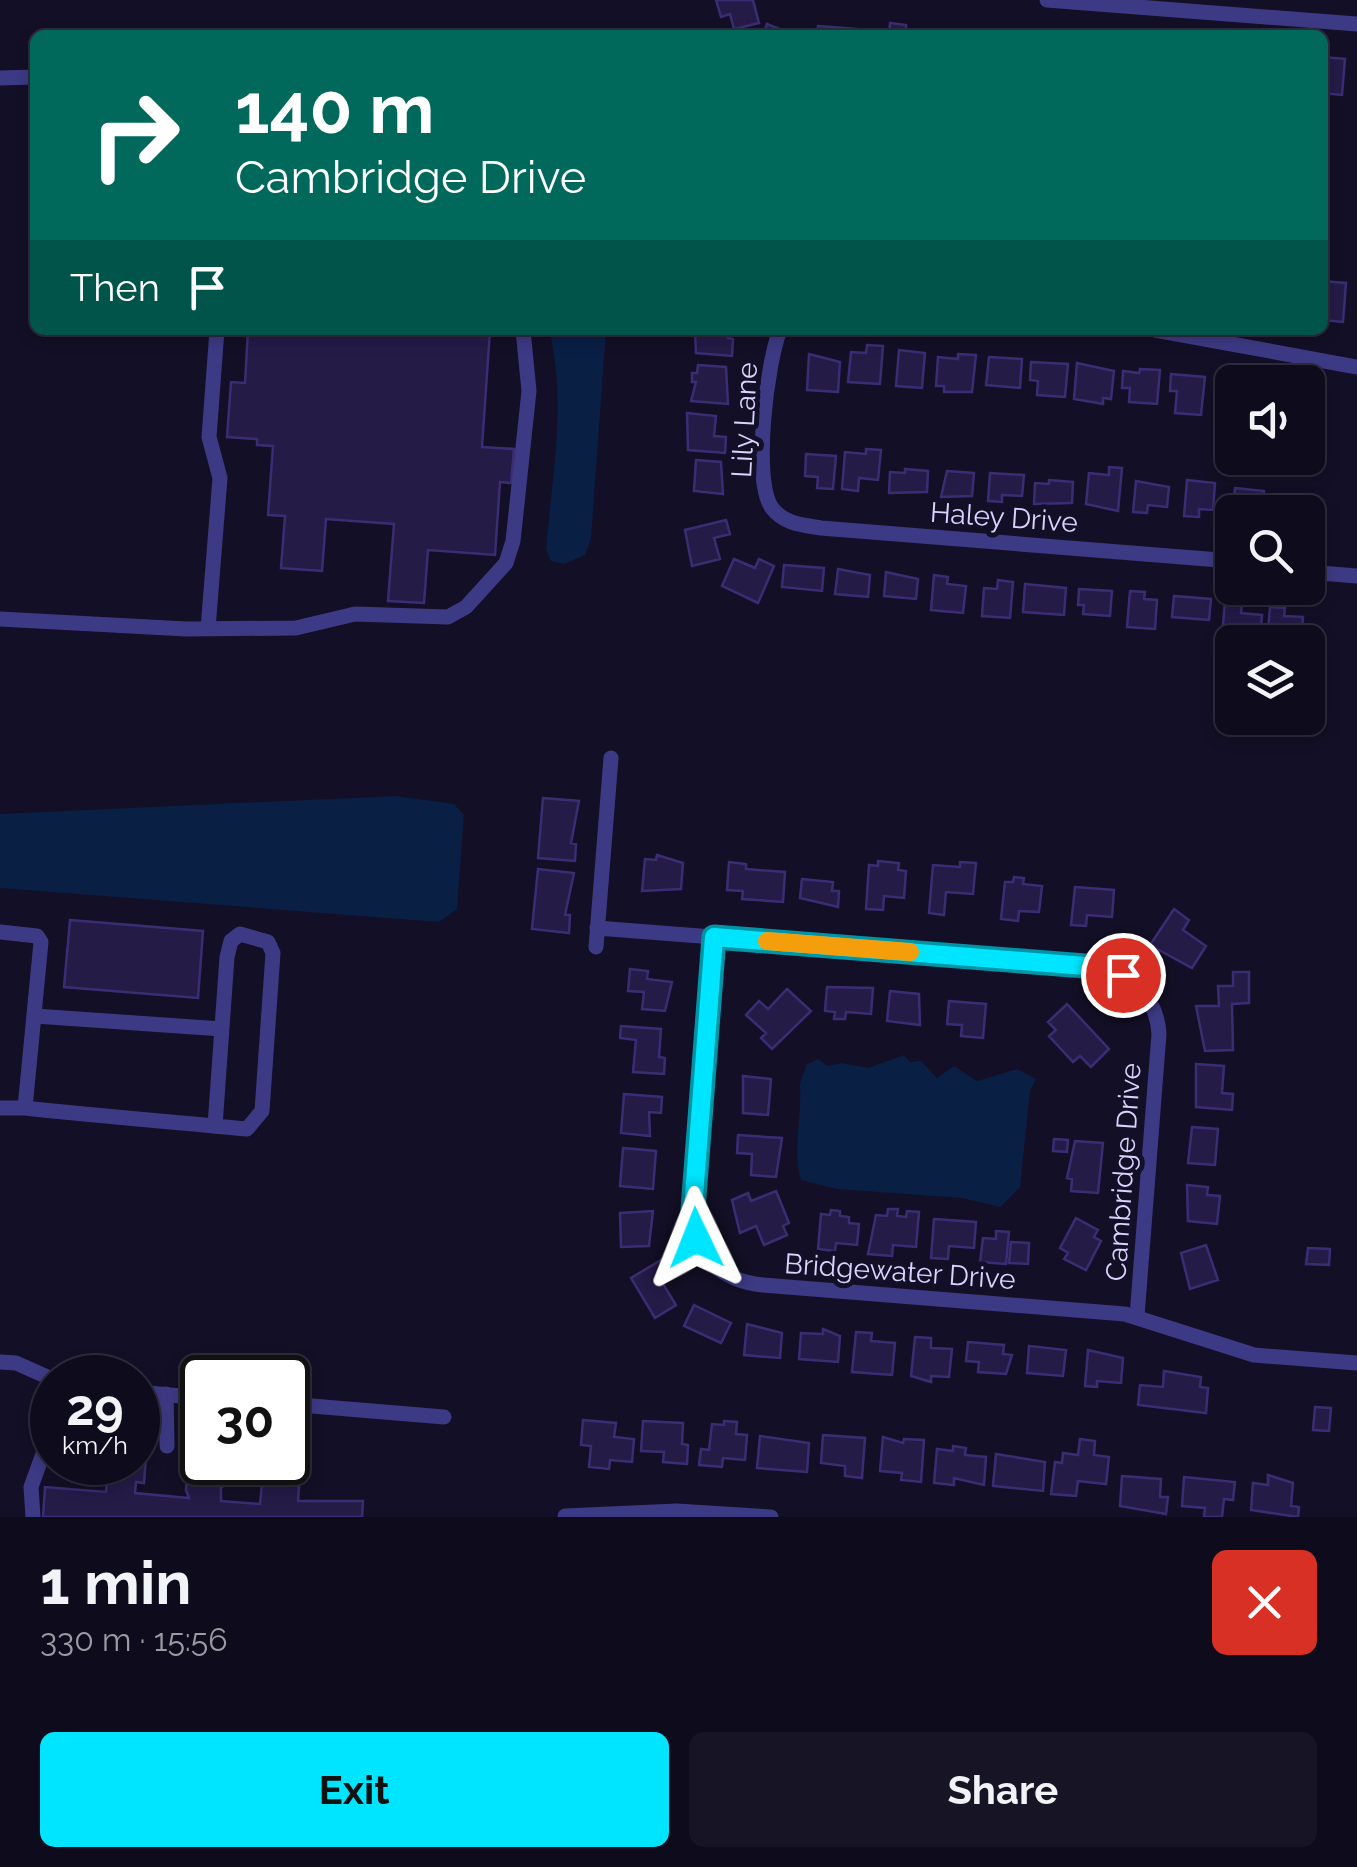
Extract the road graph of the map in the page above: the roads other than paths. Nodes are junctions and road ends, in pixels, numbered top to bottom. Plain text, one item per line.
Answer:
1 (1048, 0) edge
2 (1357, 24) edge
3 (30, 76) edge
4 (0, 78) edge
5 (217, 335) edge
6 (524, 335) edge
7 (779, 335) edge
8 (1182, 335) edge
9 (1357, 366) edge
10 (775, 512) joint
11 (1215, 560) edge
12 (1325, 573) edge
13 (1357, 576) edge
14 (0, 619) edge
15 (208, 628) junction
16 (611, 758) dead end
17 (597, 928) junction
18 (0, 932) edge
19 (714, 937) junction
20 (596, 947) dead end
21 (35, 1016) junction
22 (222, 1029) junction
23 (0, 1108) edge
24 (24, 1108) junction
25 (215, 1126) junction
26 (1137, 1316) junction
27 (0, 1362) edge
28 (1356, 1364) edge
29 (30, 1369) edge
30 (160, 1394) edge
31 (166, 1394) junction
32 (180, 1396) edge
33 (310, 1406) edge
34 (444, 1417) dead end
35 (168, 1446) dead end
36 (31, 1485) edge
37 (564, 1516) edge
38 (33, 1517) edge
39 (770, 1517) edge

1 - 2 street
3 - 4 street
5 - 15 street
6 - 15 street
7 - 10 street, Lily Lane
8 - 9 street
10 - 11 street, Haley Drive
12 - 13 street
14 - 15 street
16 - 17 street
17 - 19 street, Cambridge Drive
17 - 20 street
18 - 21 street
19 - 26 street, Bridgewater Drive
19 - 26 street, Cambridge Drive
21 - 22 street
21 - 24 street
22 - 25 street
22 - 25 street
23 - 24 street
24 - 25 street
26 - 28 street, Bridgewater Drive
27 - 29 street
30 - 31 street
31 - 32 street
31 - 35 street
33 - 34 street
36 - 38 street
37 - 39 street

